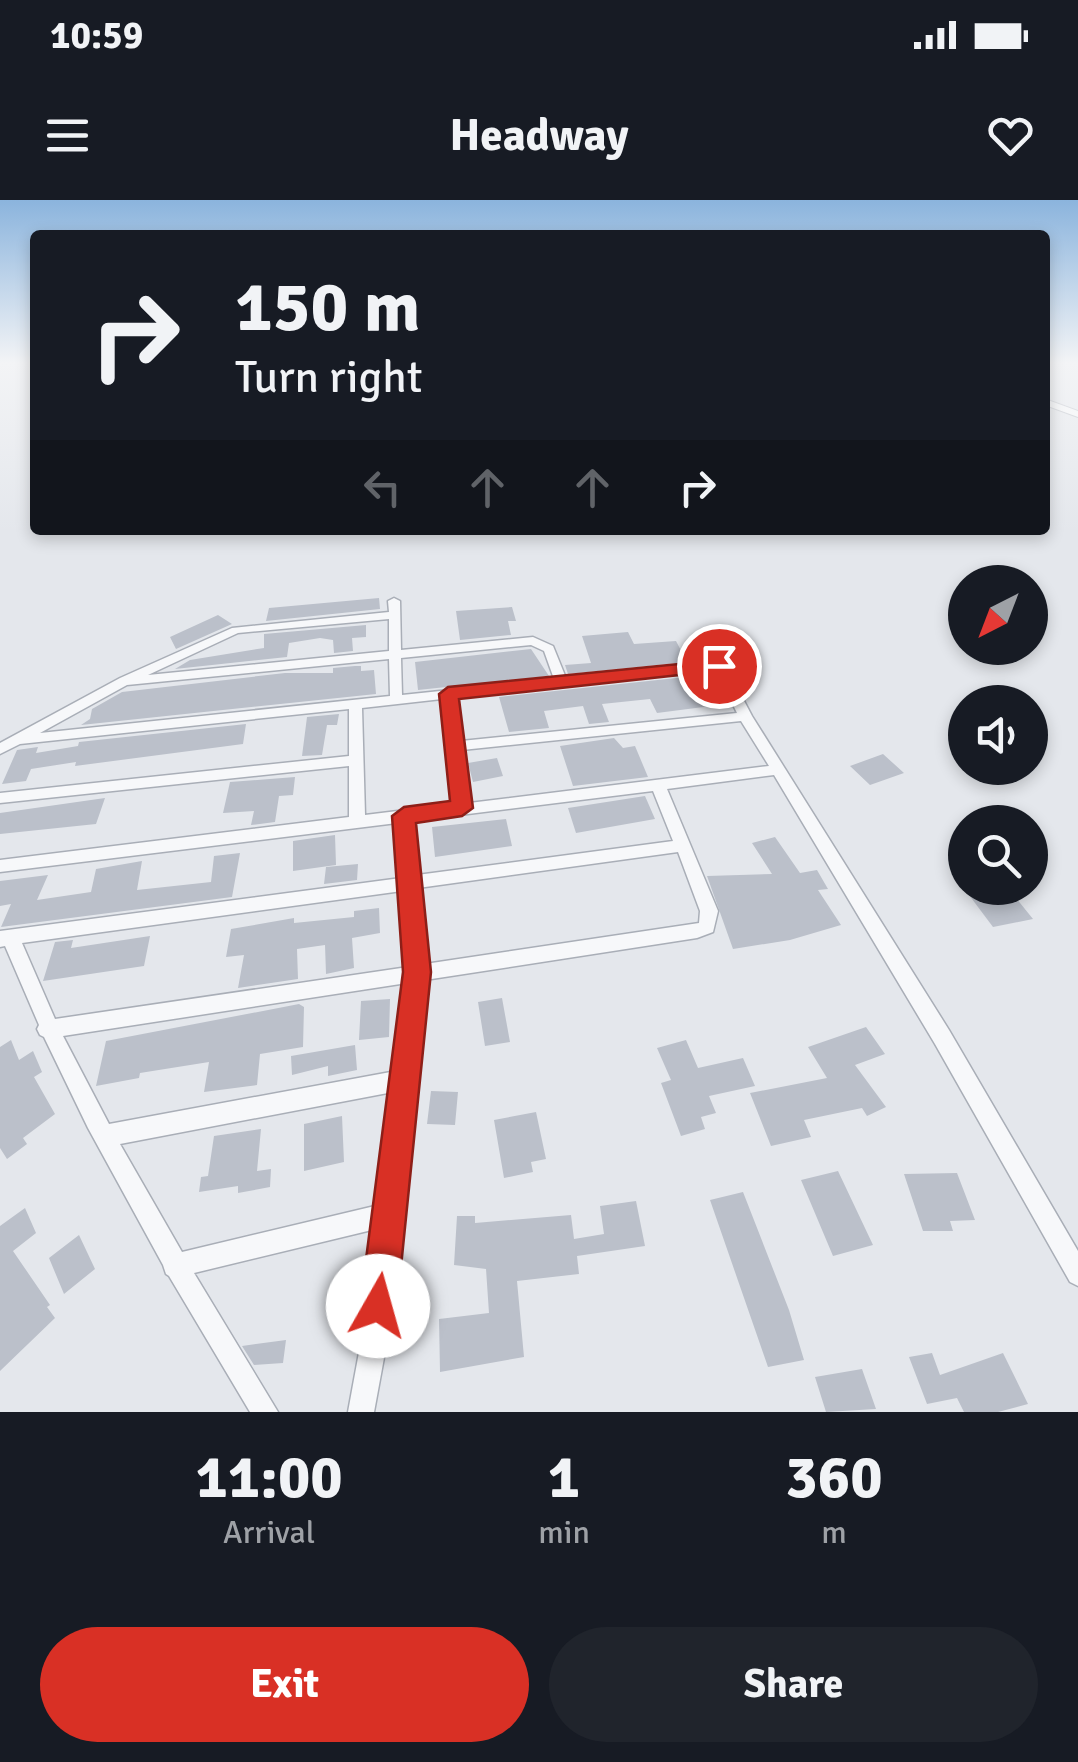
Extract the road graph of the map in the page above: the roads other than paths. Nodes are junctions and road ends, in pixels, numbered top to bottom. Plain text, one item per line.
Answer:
1 (708, 644) dead end
2 (398, 655) junction
3 (719, 666) junction
4 (124, 681) junction
5 (560, 682) junction
6 (448, 694) junction
7 (396, 698) junction
8 (355, 703) junction
9 (745, 716) junction
10 (14, 740) junction
11 (454, 746) junction
12 (0, 750) edge
13 (355, 760) junction
14 (778, 770) junction
15 (658, 784) junction
16 (0, 798) edge
17 (462, 808) junction
18 (404, 816) junction
19 (357, 820) junction
20 (680, 846) junction
21 (0, 866) edge
22 (412, 884) junction
23 (5, 939) edge
24 (417, 972) junction
25 (47, 1029) junction
26 (407, 1079) junction
27 (104, 1136) junction
28 (390, 1214) junction
29 (174, 1266) junction
30 (1078, 1274) edge
31 (265, 1412) edge
32 (360, 1412) edge

1 - 3 street
2 - 4 street
2 - 4 street
2 - 5 street
2 - 7 street
3 - 5 street
3 - 9 street
4 - 10 street
5 - 6 street
6 - 7 street
6 - 11 street
7 - 8 street
8 - 10 street
8 - 13 street
9 - 11 street
9 - 14 street
10 - 12 street
11 - 17 street
13 - 16 street
13 - 19 street
14 - 15 street
14 - 30 street
15 - 17 street
15 - 20 street
17 - 18 street
18 - 19 street
18 - 22 street
19 - 21 street
20 - 22 street
20 - 24 street
22 - 23 street
22 - 24 street
23 - 25 street
24 - 25 street
24 - 26 street
25 - 27 street
26 - 27 street
26 - 28 street
27 - 29 street
28 - 29 street
28 - 32 street
29 - 31 street

